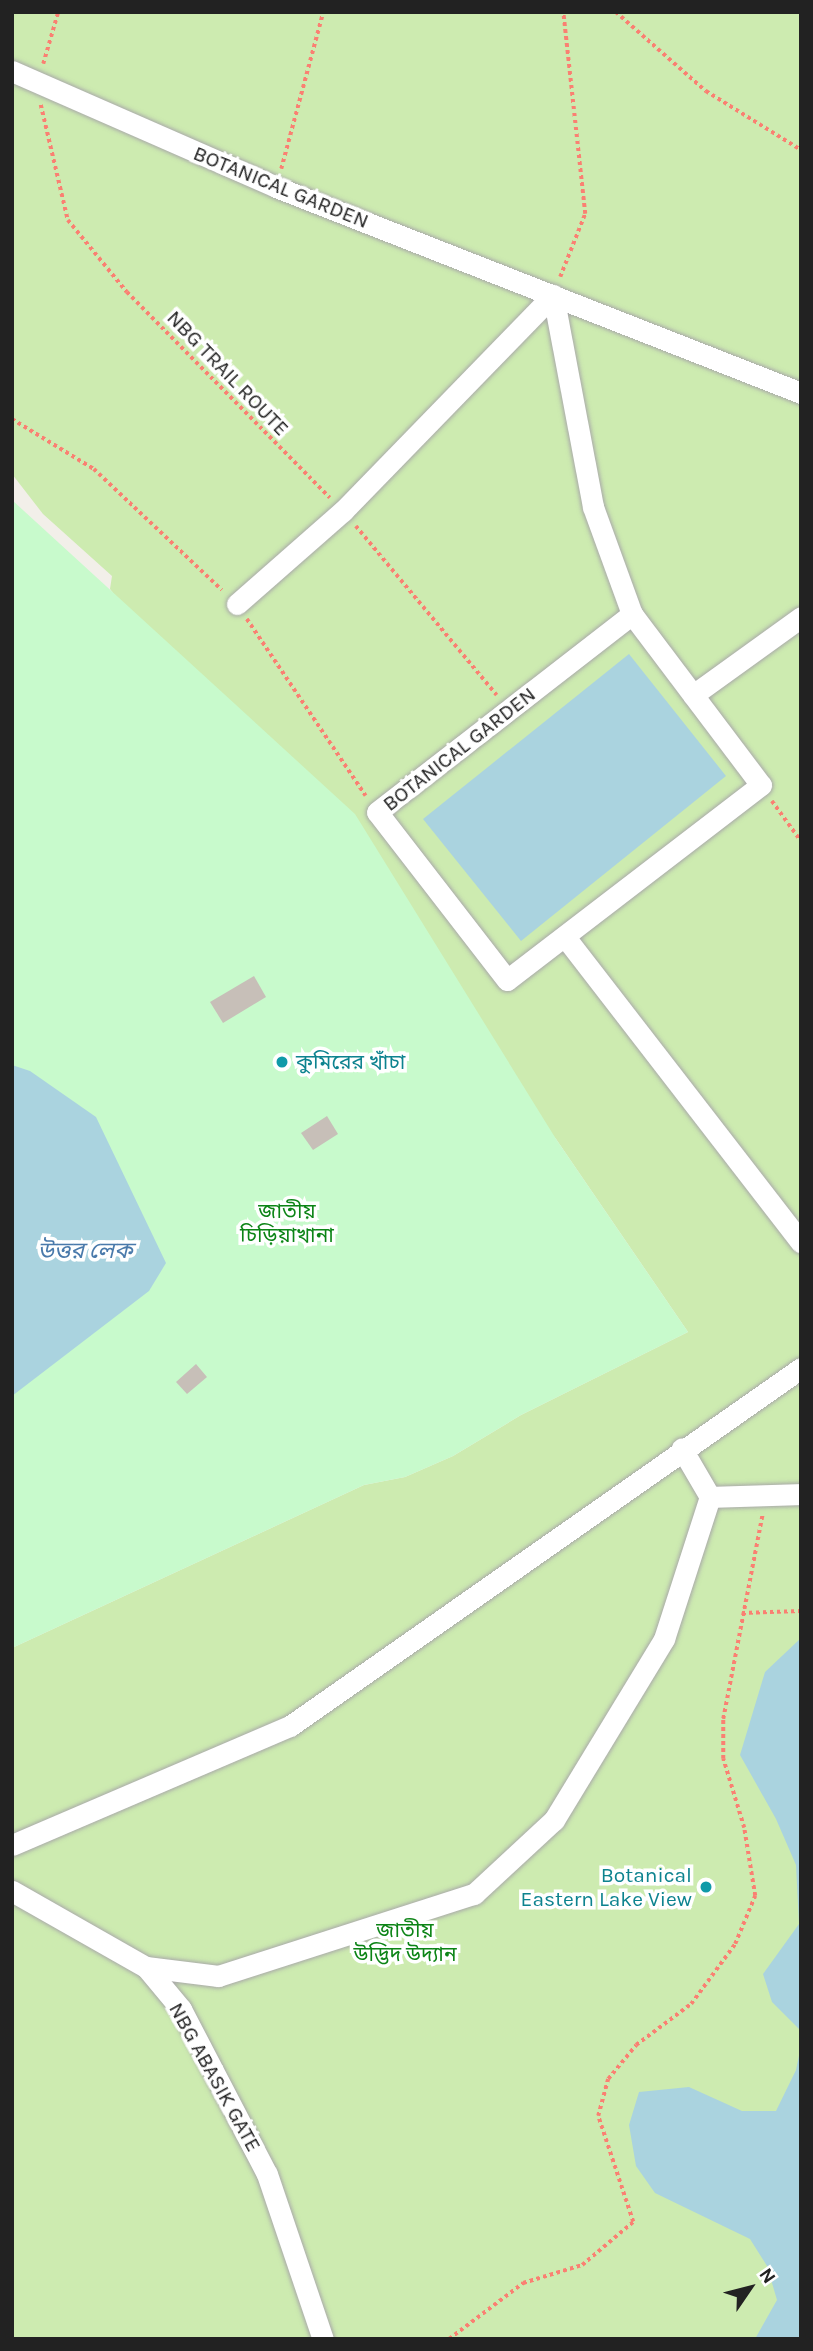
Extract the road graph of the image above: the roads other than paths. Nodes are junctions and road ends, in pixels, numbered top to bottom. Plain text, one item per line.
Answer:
1 (12, 71) edge
2 (553, 295) junction
3 (801, 393) edge
4 (237, 604) road end
5 (632, 614) junction
6 (801, 617) edge
7 (694, 695) junction
8 (565, 937) junction
9 (801, 1242) edge
10 (801, 1368) edge
11 (682, 1449) junction
12 (801, 1494) edge
13 (710, 1497) junction
14 (12, 1845) edge
15 (12, 1891) edge
16 (146, 1967) junction
17 (323, 2339) edge

1 - 2 street, BOTANICAL GARDEN
2 - 3 street, BOTANICAL GARDEN
2 - 4 street
2 - 5 street
5 - 7 street
5 - 8 street, BOTANICAL GARDEN
6 - 7 street
7 - 8 street, BOTANICAL GARDEN
8 - 9 street
10 - 11 street
11 - 13 street
11 - 14 street
12 - 13 street
13 - 16 street
15 - 16 street, NBG ABASIK GATE
16 - 17 street, NBG ABASIK GATE

